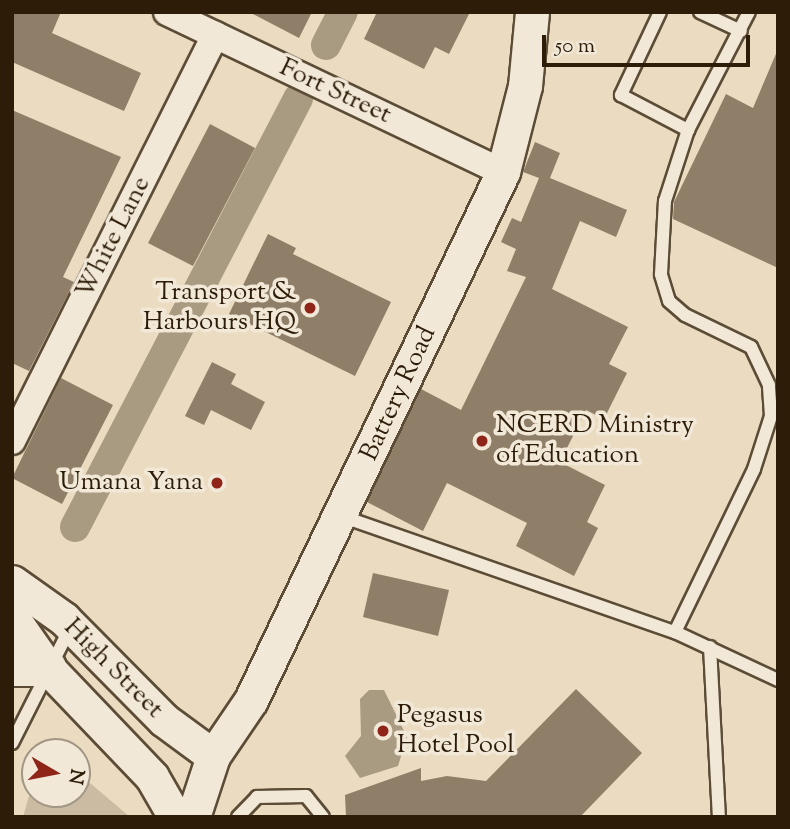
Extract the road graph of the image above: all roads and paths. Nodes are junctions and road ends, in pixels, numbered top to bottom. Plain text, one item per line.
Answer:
1 (167, 12) edge
2 (532, 12) edge
3 (660, 12) edge
4 (700, 12) edge
5 (749, 12) edge
6 (195, 18) edge
7 (741, 31) junction
8 (215, 35) junction
9 (688, 130) junction
10 (503, 172) junction
11 (12, 441) edge
12 (341, 516) junction
13 (12, 582) edge
14 (12, 617) edge
15 (71, 626) junction
16 (675, 632) junction
17 (710, 647) junction
18 (29, 667) edge
19 (778, 680) edge
20 (12, 743) edge
21 (213, 756) junction
22 (175, 817) edge
23 (193, 817) edge
24 (238, 817) edge
25 (323, 817) edge
26 (719, 817) edge

1 - 6 street, Fort Street
2 - 10 street, Battery Road
3 - 9 lane
4 - 7 lane
5 - 7 lane
6 - 8 street, Fort Street
7 - 9 lane
8 - 10 street, Fort Street
8 - 11 street, White Lane
9 - 16 lane
10 - 12 street, Battery Road
12 - 16 lane
12 - 21 street, Battery Road
13 - 15 street, High Street
14 - 18 street, High Street
15 - 18 lane
15 - 21 street, High Street
16 - 17 lane
17 - 19 lane
17 - 26 lane
18 - 20 lane
18 - 22 street, High Street
21 - 23 street, Battery Road
24 - 25 lane

